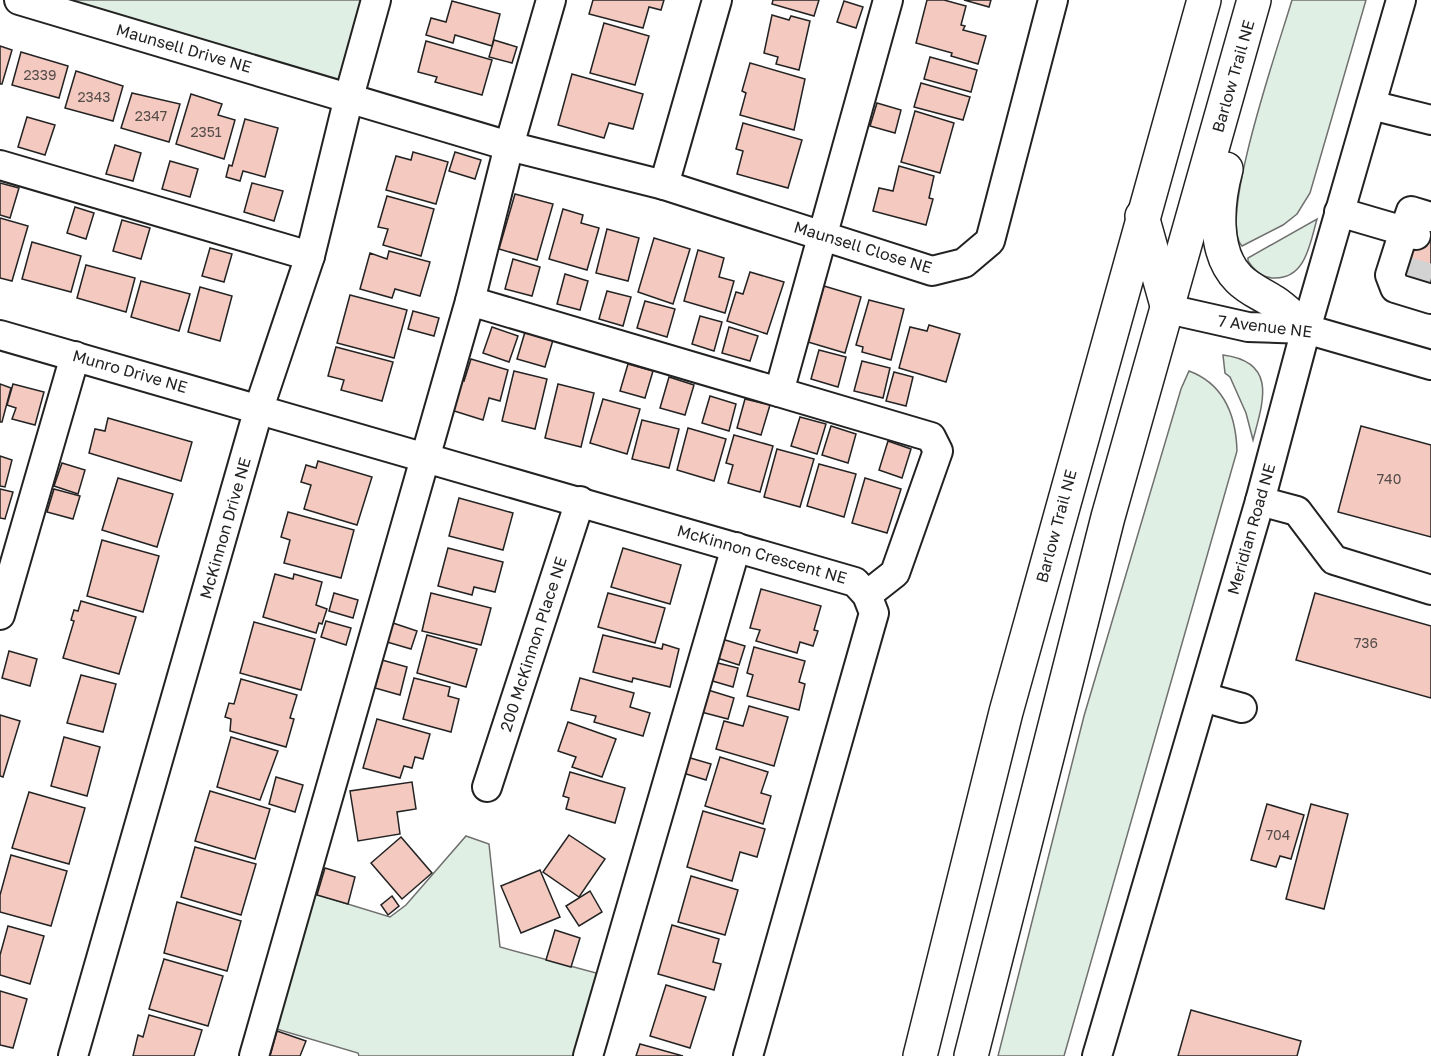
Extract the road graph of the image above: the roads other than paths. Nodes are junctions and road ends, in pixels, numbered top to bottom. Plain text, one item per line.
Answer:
1 (19, 0) edge
2 (376, 0) edge
3 (551, 0) edge
4 (717, 0) edge
5 (888, 0) edge
6 (1053, 0) edge
7 (1204, 0) edge
8 (1254, 0) edge
9 (1401, 0) edge
10 (1231, 79) junction
11 (349, 96) junction
12 (1371, 105) junction
13 (1431, 120) edge
14 (508, 146) junction
15 (0, 165) edge
16 (664, 185) junction
17 (1339, 212) junction
18 (1142, 216) junction
19 (1422, 222) edge
20 (822, 235) junction
21 (310, 256) junction
22 (1431, 299) edge
23 (470, 301) junction
24 (1168, 309) junction
25 (1306, 329) junction
26 (0, 335) edge
27 (75, 356) junction
28 (1431, 365) edge
29 (779, 392) junction
30 (259, 408) junction
31 (426, 456) junction
32 (580, 501) junction
33 (1260, 501) junction
34 (736, 547) junction
35 (1431, 590) edge
36 (867, 596) junction
37 (0, 615) edge
38 (1203, 697) junction
39 (1242, 708) dead end
40 (487, 787) dead end
41 (73, 1056) edge
42 (254, 1056) edge
43 (588, 1056) edge
44 (748, 1056) edge
45 (920, 1056) edge
46 (971, 1056) edge
47 (1097, 1056) edge

1 - 11 street, Maunsell Drive NE
2 - 11 street, McKinnon Drive NE
3 - 14 street
4 - 16 street
5 - 20 street
6 - 20 street, Maunsell Close NE
7 - 18 main road, Barlow Trail NE
8 - 10 main road, Barlow Trail NE
9 - 12 street, Meridian Road NE
10 - 24 main road, Barlow Trail NE
10 - 25 main road
11 - 14 street, Maunsell Close NE
11 - 21 street, McKinnon Drive NE
12 - 13 street
12 - 17 street, Meridian Road NE
14 - 16 street, Maunsell Close NE
14 - 23 street
15 - 21 street
16 - 20 street, Maunsell Close NE
17 - 19 street
17 - 25 street, Meridian Road NE
18 - 24 main road
18 - 45 main road, Barlow Trail NE
19 - 22 street
20 - 29 street
21 - 30 street, McKinnon Drive NE
23 - 29 street
23 - 31 street
24 - 25 street, 7 Avenue NE
24 - 46 main road, Barlow Trail NE
25 - 28 street, 7 Avenue NE
25 - 33 street, Meridian Road NE
26 - 27 street, Munro Drive NE
27 - 30 street, Munro Drive NE
27 - 37 street
29 - 36 street
30 - 31 street, McKinnon Crescent NE
30 - 41 street, McKinnon Drive NE
31 - 32 street, McKinnon Crescent NE
31 - 42 street
32 - 34 street, McKinnon Crescent NE
32 - 40 street, 200 McKinnon Place NE
33 - 35 street
33 - 38 street, Meridian Road NE
34 - 36 street, McKinnon Crescent NE
34 - 43 street
36 - 44 street, McKinnon Crescent NE
38 - 39 street
38 - 47 street, Meridian Road NE

